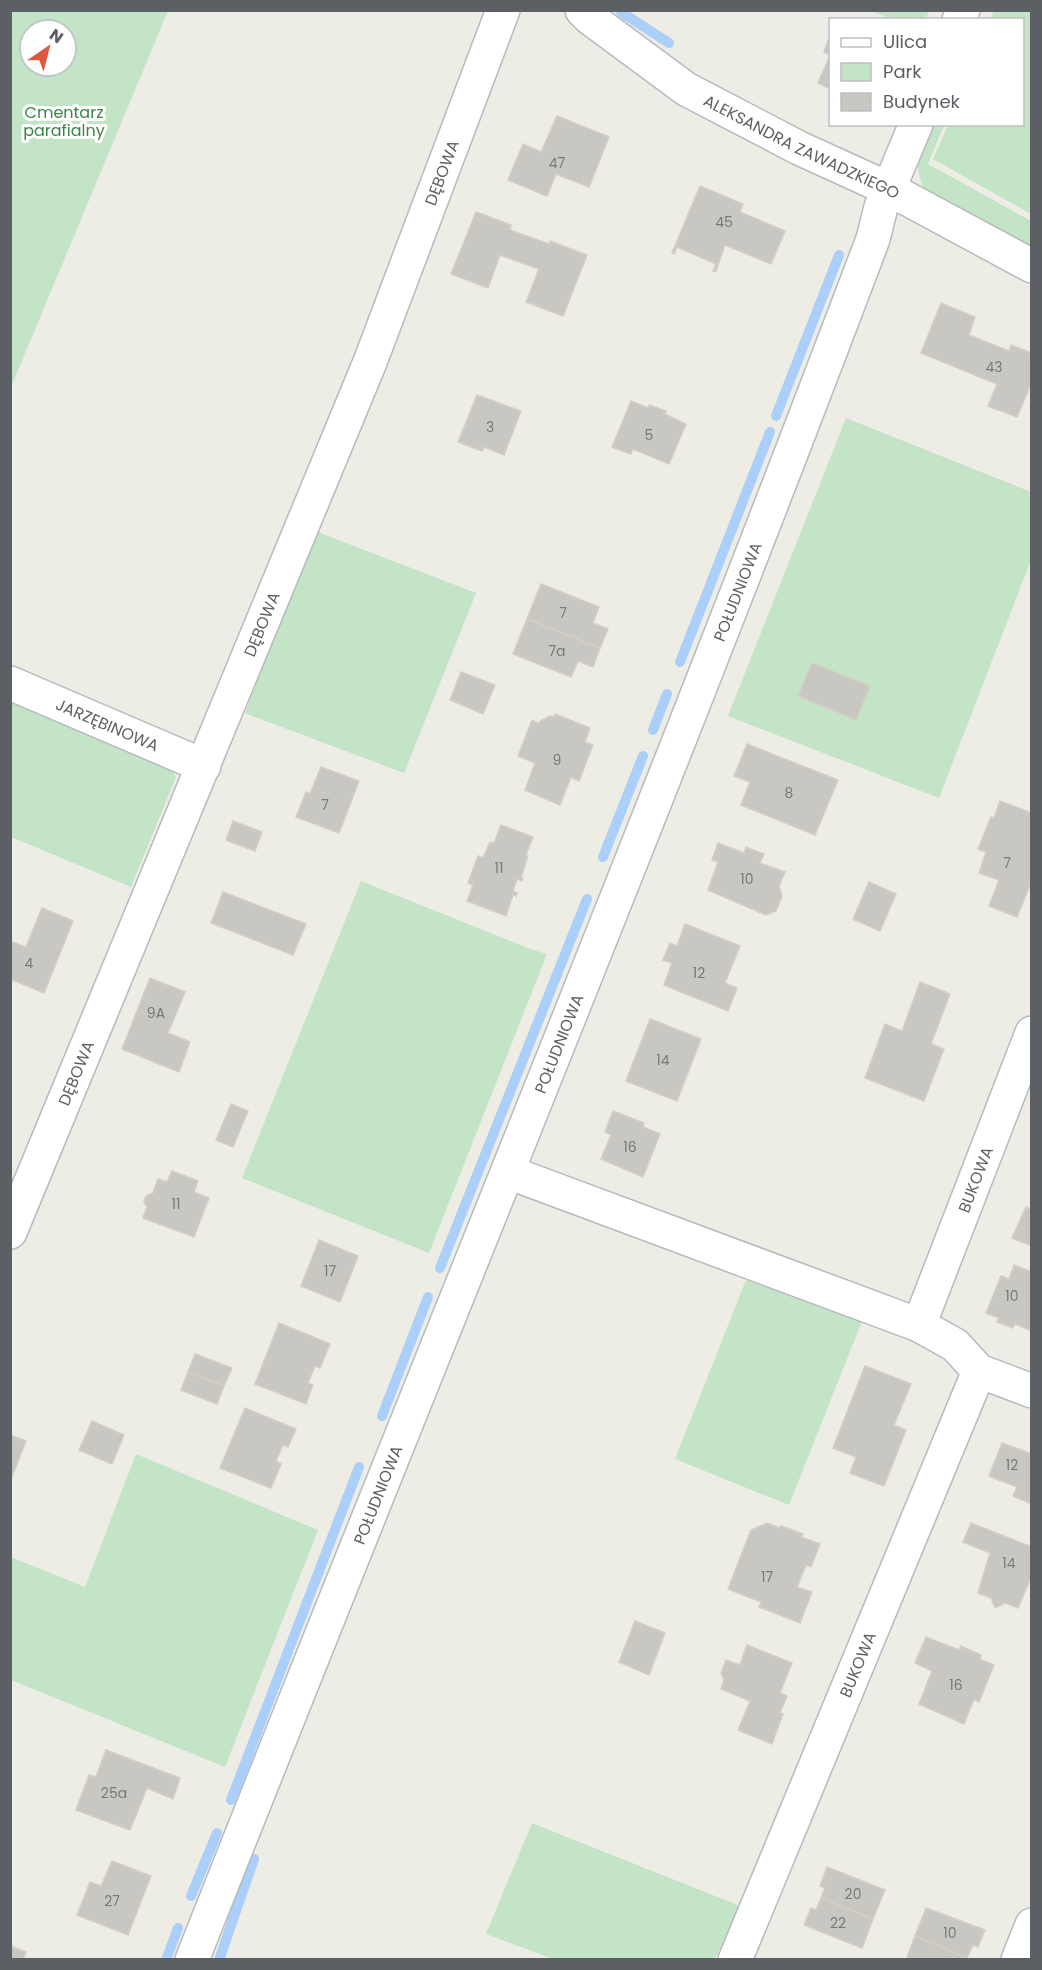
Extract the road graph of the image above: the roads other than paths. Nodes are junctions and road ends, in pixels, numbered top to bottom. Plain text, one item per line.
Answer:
1 (503, 10) edge
2 (582, 10) edge
3 (915, 126) edge
4 (889, 189) junction
5 (1032, 266) edge
6 (10, 683) edge
7 (204, 766) junction
8 (1032, 1034) edge
9 (508, 1172) junction
10 (10, 1232) edge
11 (919, 1325) junction
12 (980, 1371) junction
13 (1032, 1391) edge
14 (1032, 1925) edge
15 (192, 1959) edge
16 (736, 1959) edge
17 (1018, 1959) edge

1 - 7 street, DĘBOWA
2 - 4 street, ALEKSANDRA ZAWADZKIEGO
3 - 4 street, POŁUDNIOWA
4 - 5 street, ALEKSANDRA ZAWADZKIEGO
4 - 9 street, POŁUDNIOWA
6 - 7 street, JARZĘBINOWA
7 - 10 street, DĘBOWA
8 - 11 street, BUKOWA
9 - 11 street
9 - 15 street, POŁUDNIOWA
11 - 12 street
12 - 13 street
12 - 16 street, BUKOWA
14 - 17 street

